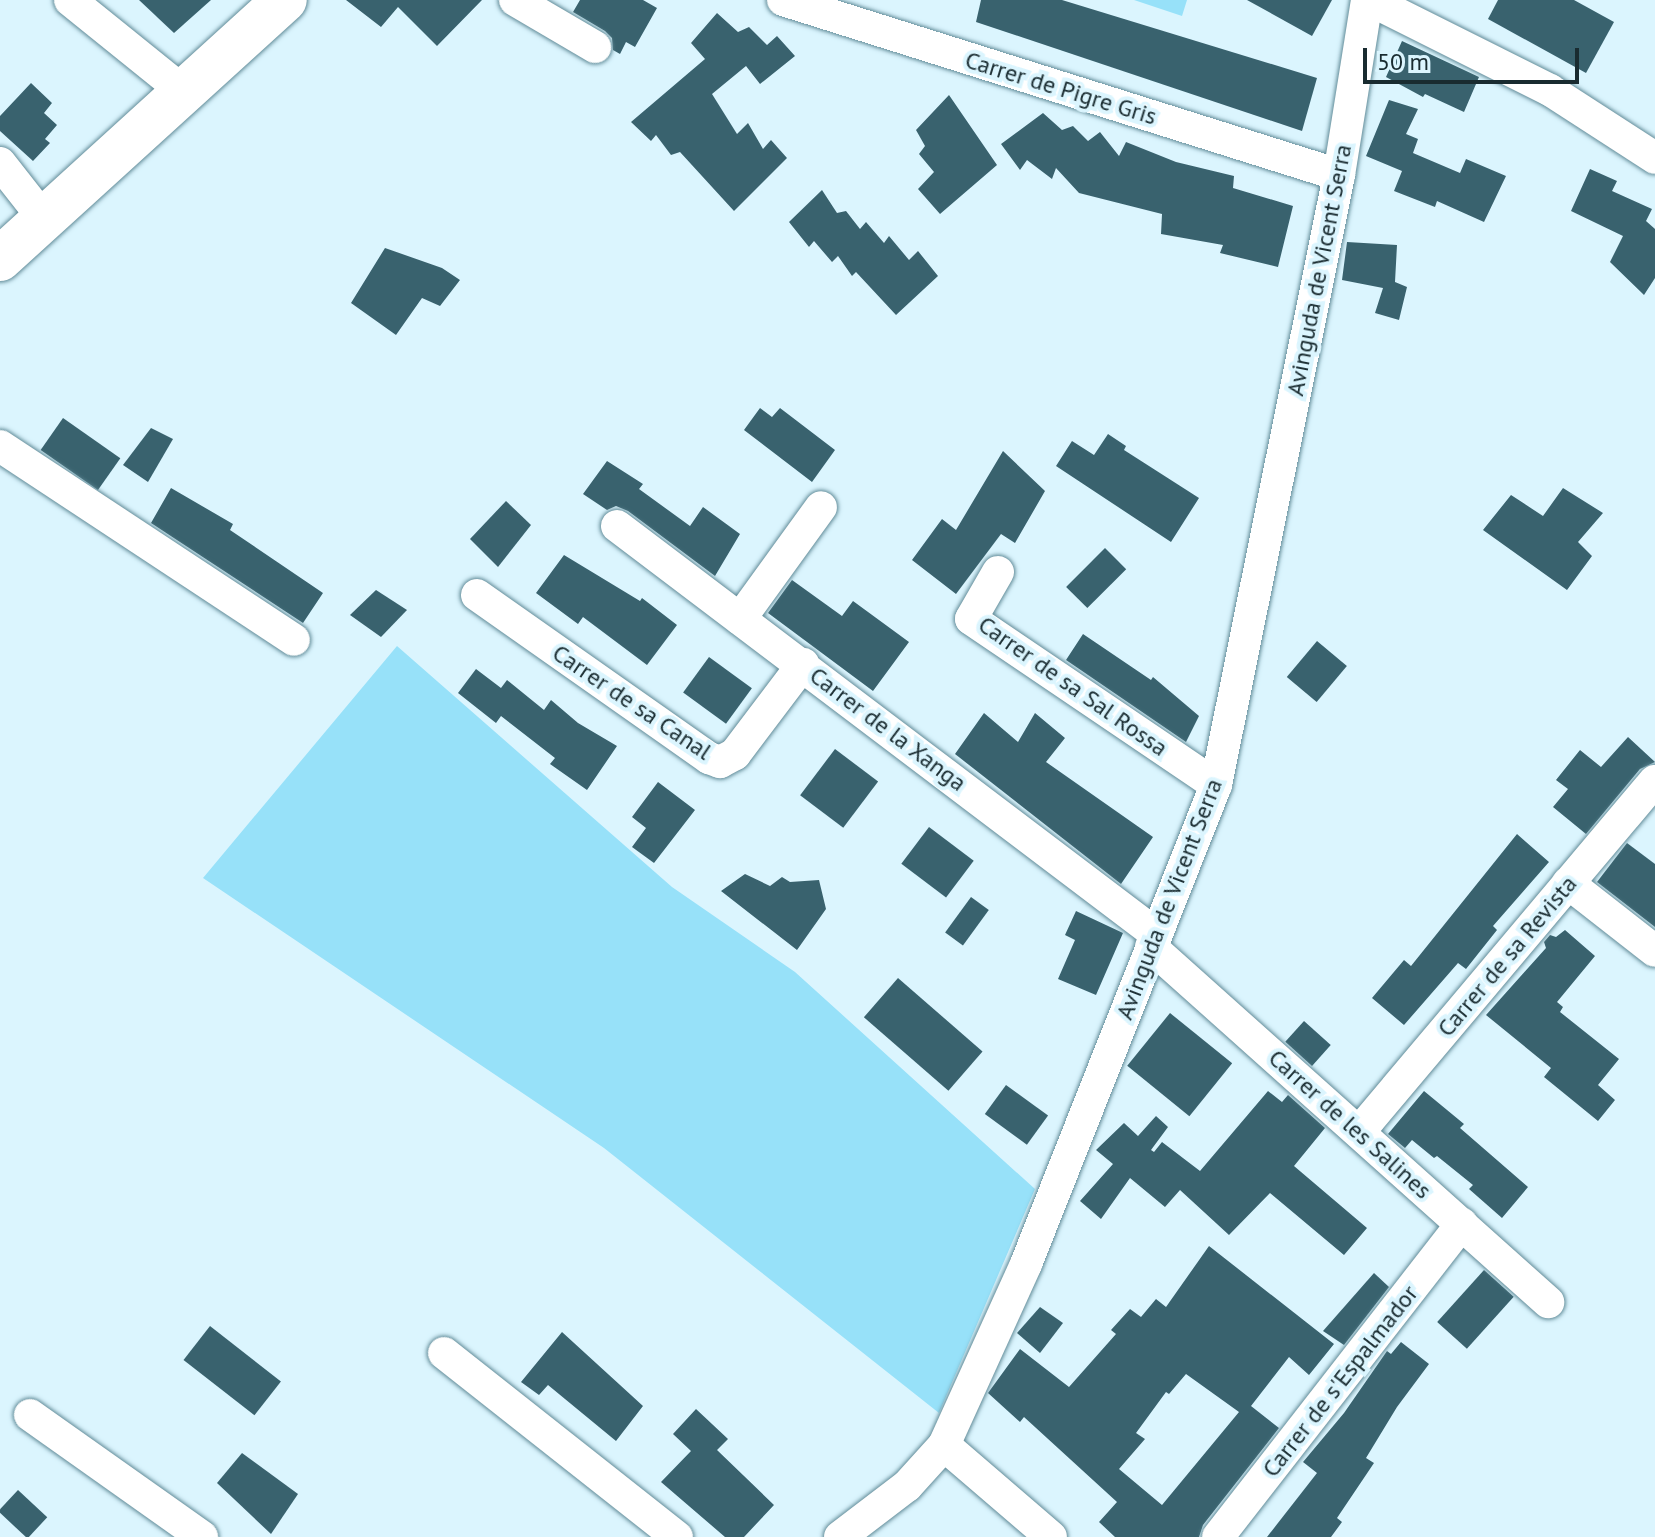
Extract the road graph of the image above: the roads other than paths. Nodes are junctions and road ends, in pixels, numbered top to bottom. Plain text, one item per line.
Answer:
1 (70, 0) edge
2 (285, 0) edge
3 (515, 0) edge
4 (783, 0) edge
5 (1368, 0) edge
6 (595, 47) dead end
7 (184, 92) junction
8 (1655, 158) edge
9 (0, 163) edge
10 (1339, 175) junction
11 (44, 219) junction
12 (0, 259) edge
13 (0, 446) edge
14 (821, 507) dead end
15 (617, 526) dead end
16 (998, 572) dead end
17 (477, 595) dead end
18 (740, 619) junction
19 (294, 640) dead end
20 (803, 664) junction
21 (1655, 781) edge
22 (1216, 785) junction
23 (1568, 883) junction
24 (1154, 941) junction
25 (1655, 951) edge
26 (1359, 1132) junction
27 (1462, 1224) junction
28 (1548, 1302) dead end
29 (444, 1353) dead end
30 (30, 1415) dead end
31 (944, 1445) junction
32 (202, 1537) edge
33 (677, 1537) edge
34 (840, 1537) edge
35 (1051, 1537) edge
36 (1218, 1537) edge

1 - 7 street
2 - 7 street
3 - 6 street
4 - 10 street, Carrer de Pigre Gris
5 - 8 street
5 - 10 street, Avinguda de Vicent Serra
7 - 11 street
9 - 11 street
10 - 22 street, Avinguda de Vicent Serra
11 - 12 street
13 - 19 street
14 - 18 street
15 - 18 street, Carrer de la Xanga
16 - 22 street, Carrer de sa Sal Rossa
17 - 20 street, Carrer de sa Canal
18 - 20 street, Carrer de la Xanga
20 - 24 street, Carrer de la Xanga
21 - 23 street, Carrer de sa Revista
22 - 24 street, Avinguda de Vicent Serra
23 - 25 street
23 - 26 street, Carrer de sa Revista
24 - 26 street, Carrer de les Salines
24 - 31 street, Avinguda de Vicent Serra
26 - 27 street, Carrer de les Salines
27 - 28 street, Carrer de les Salines
27 - 36 street, Carrer de s'Espalmador
29 - 33 street
30 - 32 street
31 - 34 street, Avinguda de Vicent Serra
31 - 35 street

